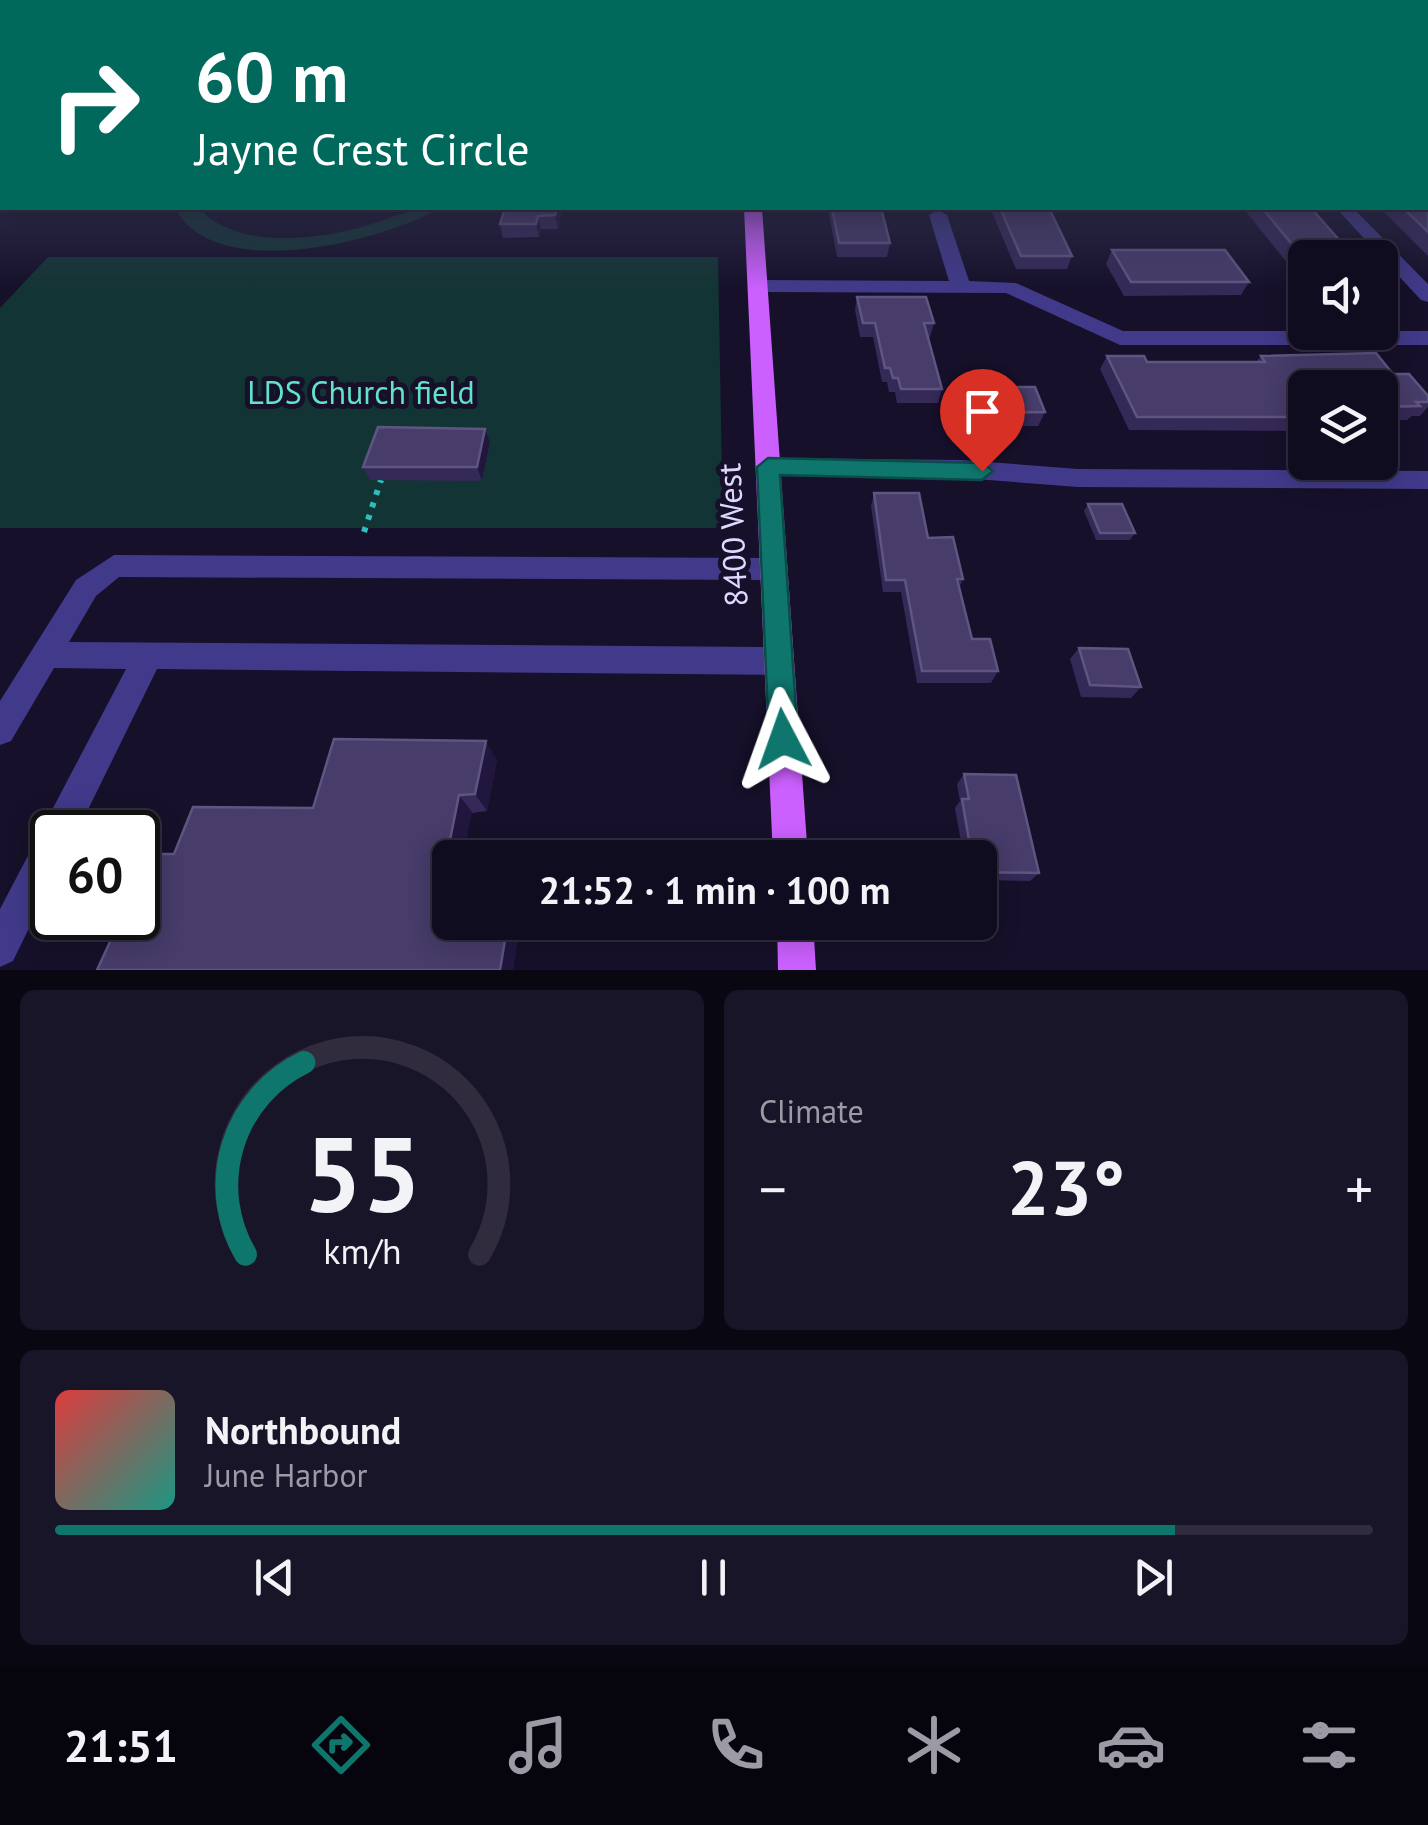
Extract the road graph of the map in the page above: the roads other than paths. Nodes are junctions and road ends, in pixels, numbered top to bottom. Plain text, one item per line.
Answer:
1 (753, 210) edge
2 (1346, 210) edge
3 (938, 214) dead end
4 (758, 286) junction
5 (961, 287) junction
6 (1428, 296) edge
7 (1428, 338) edge
8 (768, 467) junction
9 (1428, 480) edge
10 (774, 570) junction
11 (46, 655) junction
12 (149, 655) junction
13 (778, 660) junction
14 (0, 730) edge
15 (70, 810) edge
16 (789, 840) edge
17 (30, 889) edge
18 (796, 940) edge
19 (0, 948) edge
20 (798, 970) edge

1 - 4 main road, 8400 West
2 - 6 street
3 - 5 street
4 - 5 street
4 - 8 main road, 8400 West
5 - 7 street
8 - 9 street
8 - 10 main road, 8400 West
10 - 11 street
10 - 13 main road, 8400 West
11 - 12 street
11 - 14 street
12 - 13 street
12 - 15 street
13 - 16 main road, 8400 West
17 - 19 street
18 - 20 main road

